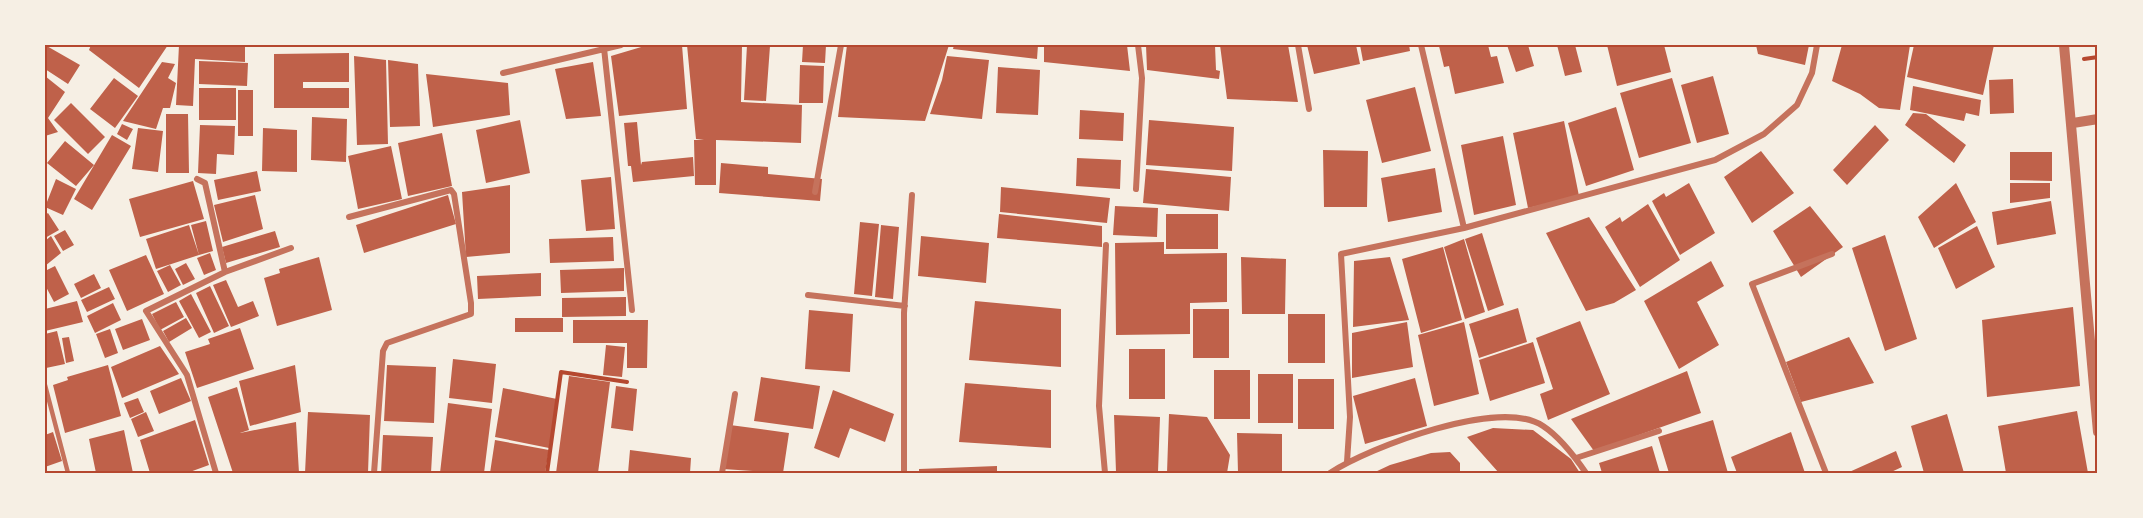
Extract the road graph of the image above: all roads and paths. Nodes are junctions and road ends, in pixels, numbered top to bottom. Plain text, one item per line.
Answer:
1 (621, 45) edge
2 (841, 45) edge
3 (1138, 45) edge
4 (1298, 45) edge
5 (1421, 45) edge
6 (1817, 45) edge
7 (2064, 45) edge
8 (604, 48) junction
9 (503, 73) dead end
10 (1309, 109) dead end
11 (2098, 120) edge
12 (2073, 123) junction
13 (197, 179) dead end
14 (1136, 189) dead end
15 (815, 192) dead end
16 (912, 195) dead end
17 (350, 217) dead end
18 (1464, 228) junction
19 (1106, 245) dead end
20 (291, 248) dead end
21 (1832, 254) dead end
22 (225, 272) junction
23 (808, 295) dead end
24 (904, 306) junction
25 (632, 310) dead end
26 (627, 382) dead end
27 (45, 385) edge
28 (735, 394) dead end
29 (1659, 431) dead end
30 (2098, 432) edge
31 (1576, 458) junction
32 (1347, 462) junction
33 (68, 473) edge
34 (216, 473) edge
35 (374, 473) edge
36 (547, 473) edge
37 (722, 473) edge
38 (904, 473) edge
39 (1105, 473) edge
40 (1330, 473) edge
41 (1586, 473) edge
42 (1826, 473) edge

1 - 8 street
2 - 15 street
3 - 14 street
4 - 10 street
5 - 18 street
6 - 18 street
7 - 12 street
8 - 9 street
8 - 25 street
11 - 12 street
12 - 30 street
13 - 22 street
16 - 24 street
17 - 35 street
18 - 32 street
19 - 39 street
20 - 22 street
21 - 42 street
22 - 34 street
23 - 24 street
24 - 38 street
26 - 36 path
27 - 33 lane
28 - 37 street
29 - 31 street
31 - 32 street
31 - 41 street
32 - 40 street

